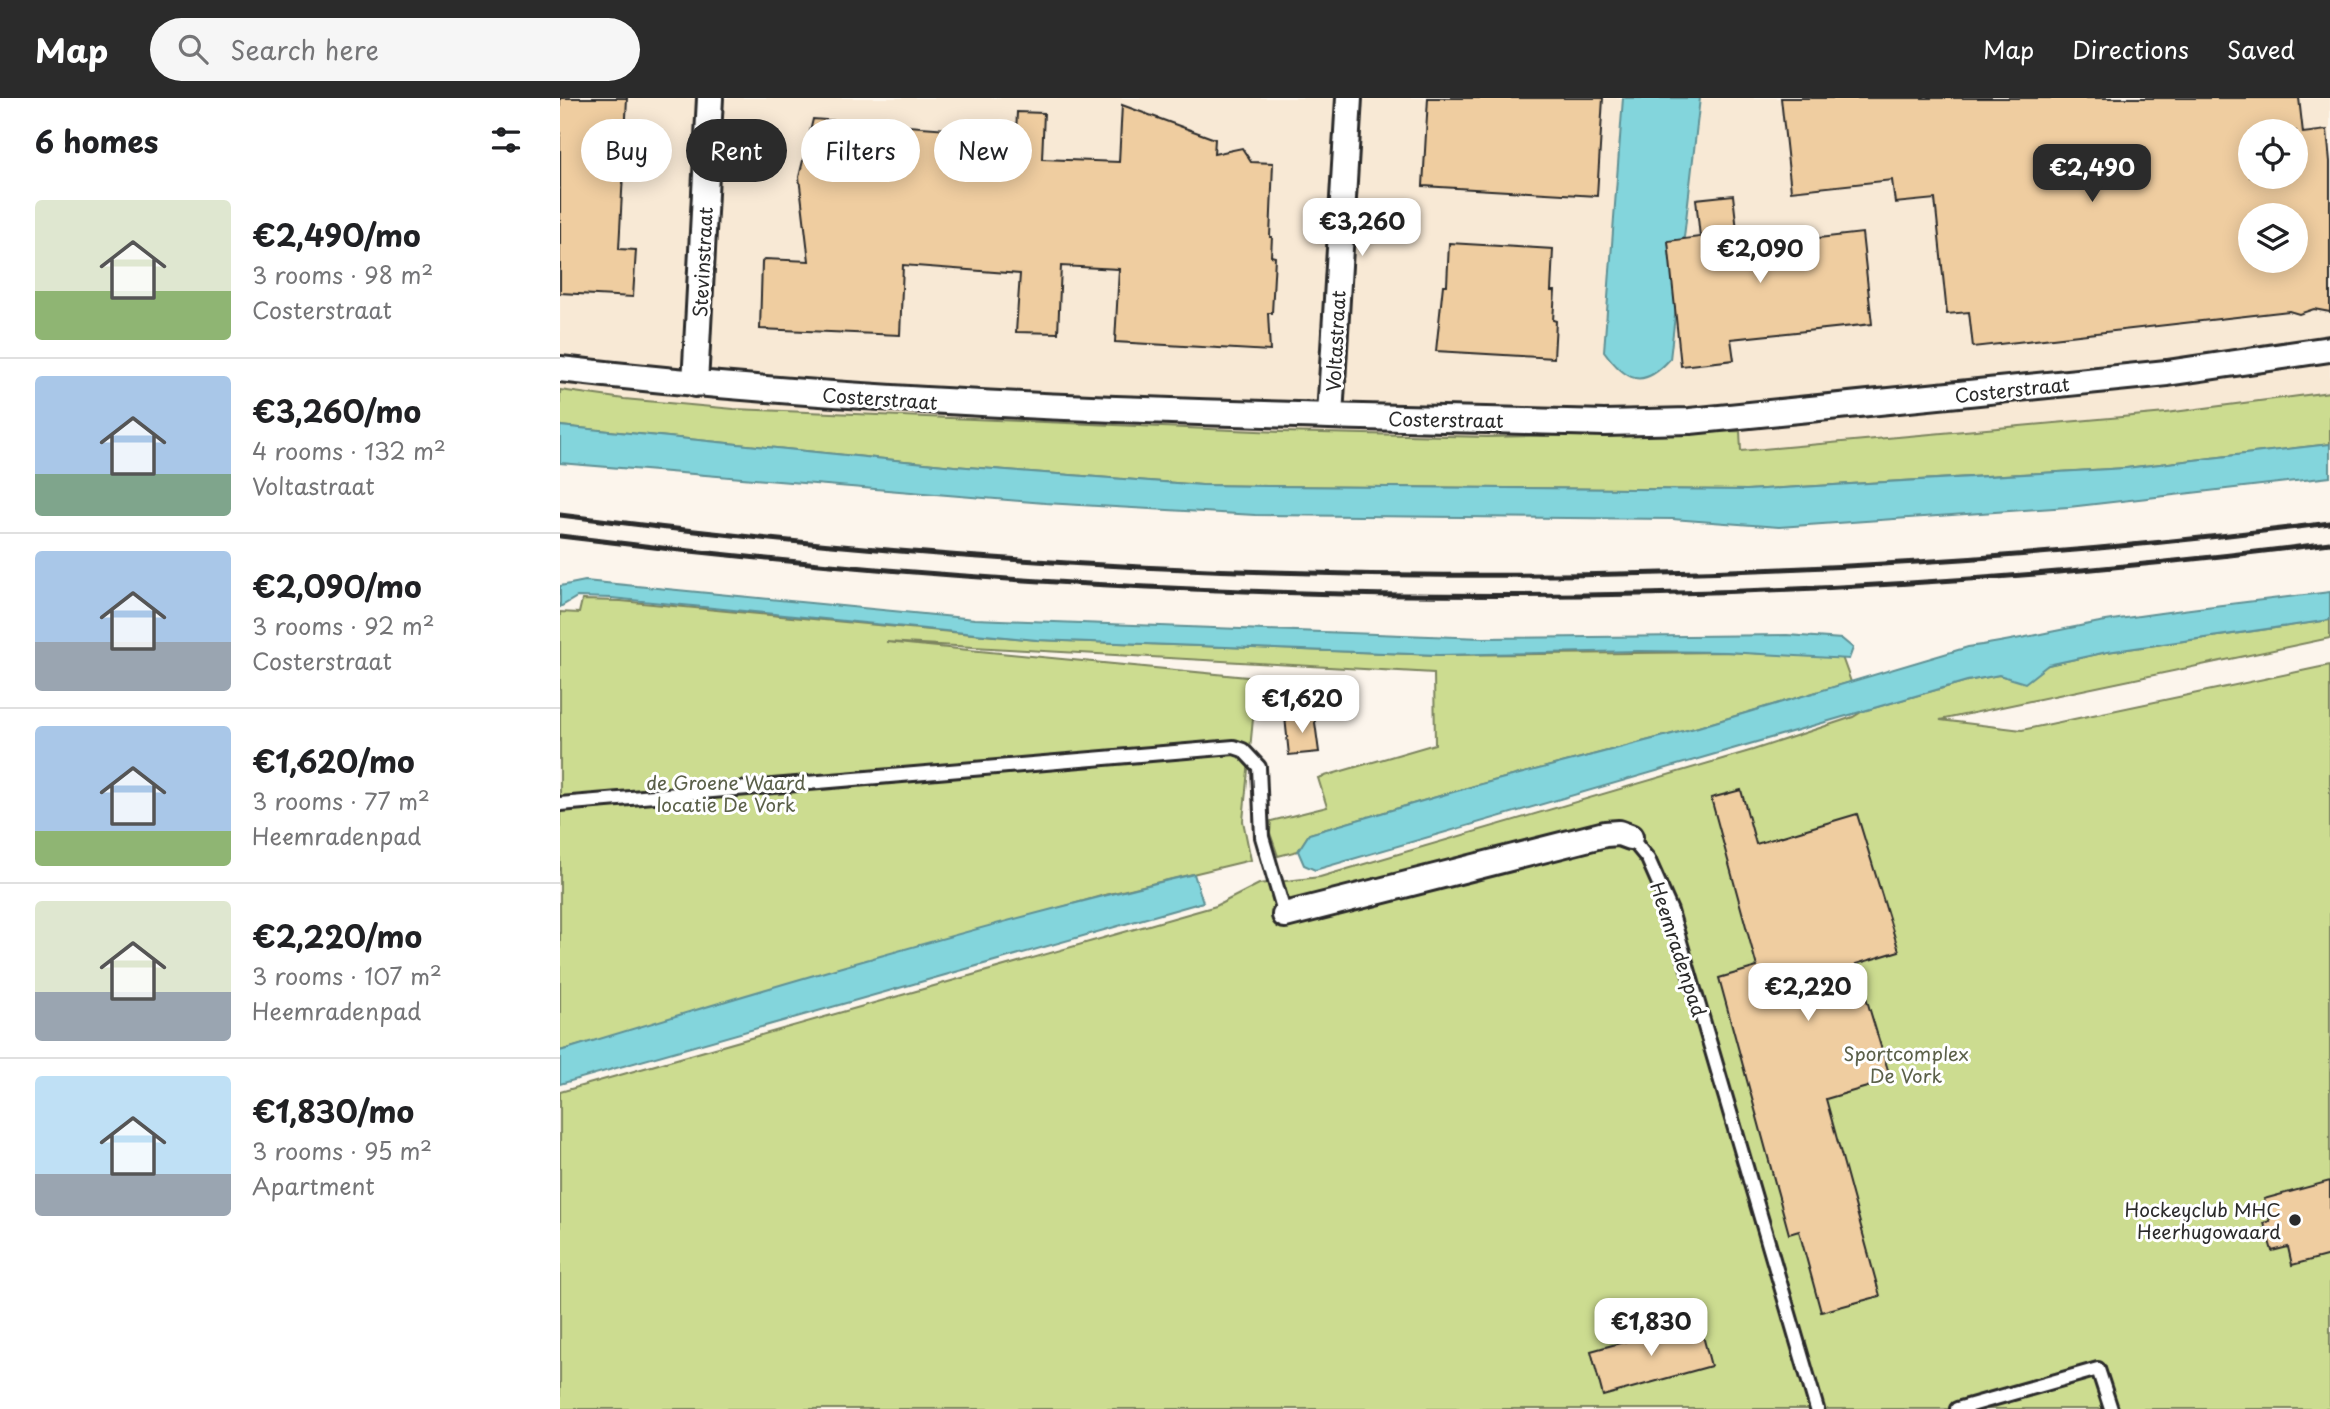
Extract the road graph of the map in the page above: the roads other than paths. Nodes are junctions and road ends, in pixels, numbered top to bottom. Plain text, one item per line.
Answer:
1 (710, 98) edge
2 (1349, 98) edge
3 (2330, 349) edge
4 (560, 369) edge
5 (695, 384) junction
6 (1330, 416) junction
7 (560, 804) edge
8 (1630, 837) joint
9 (1285, 915) joint
10 (1817, 1409) edge
11 (1957, 1409) edge
12 (2111, 1409) edge

1 - 5 street, Stevinstraat
2 - 6 street, Voltastraat
3 - 6 street, Costerstraat
4 - 5 street, Costerstraat
5 - 6 street, Costerstraat
7 - 9 lane
8 - 9 street, Heemradenpad
8 - 10 lane, Heemradenpad
11 - 12 lane

